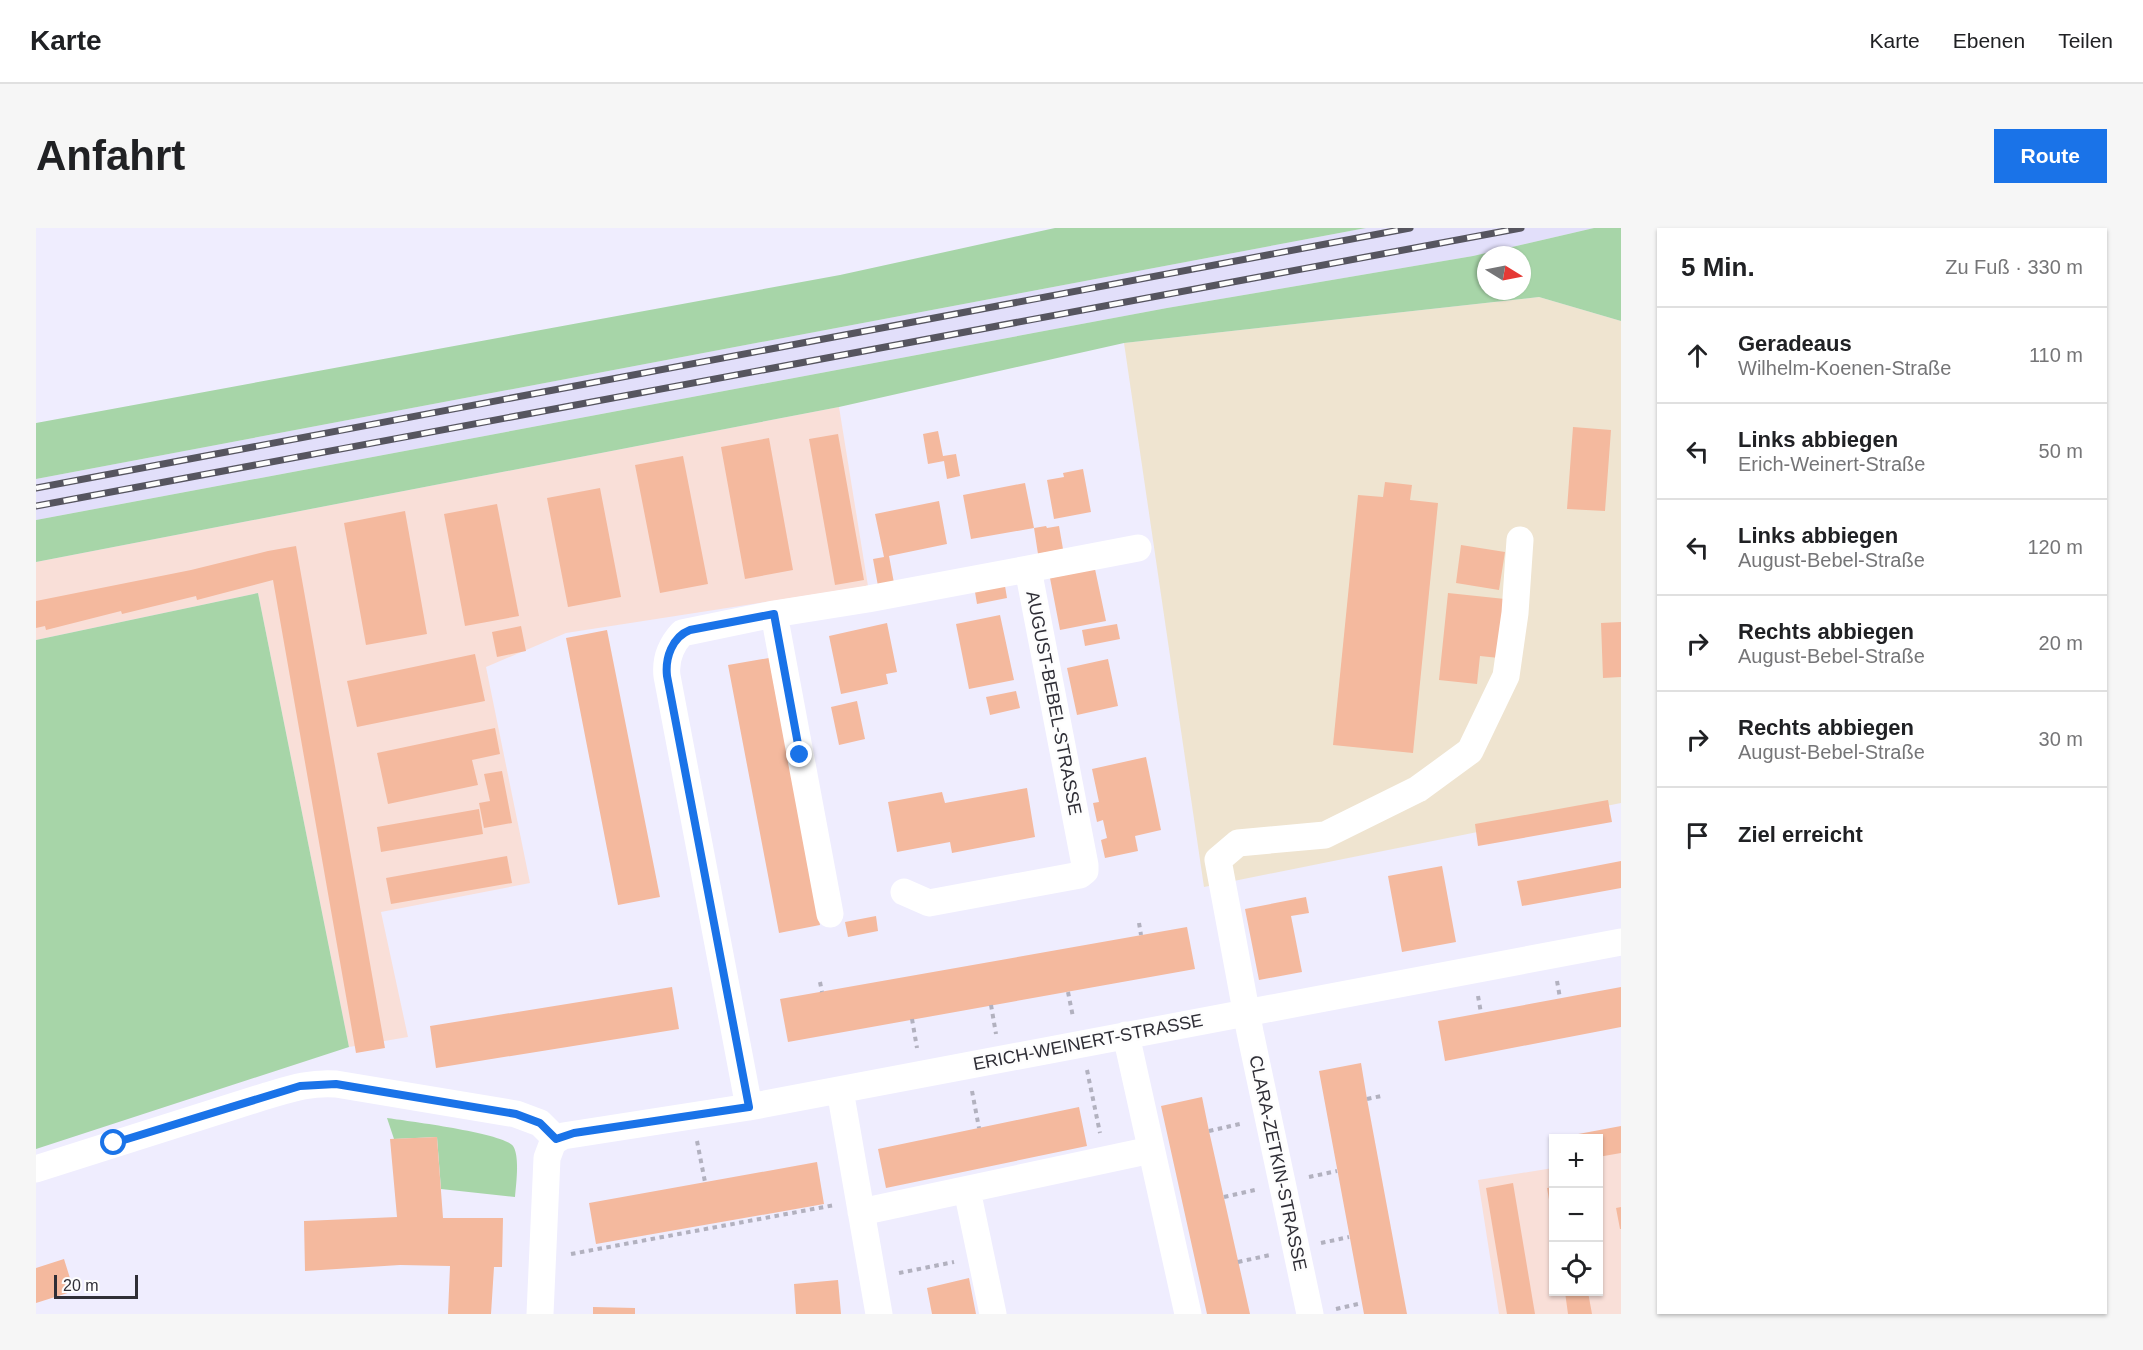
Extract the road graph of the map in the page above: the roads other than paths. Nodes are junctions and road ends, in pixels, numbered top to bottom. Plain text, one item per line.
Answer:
1 (1520, 540) dead end
2 (1138, 548) dead end
3 (1028, 569) junction
4 (774, 614) junction
5 (904, 892) dead end
6 (830, 914) dead end
7 (1621, 942) edge
8 (1246, 1012) junction
9 (1126, 1035) junction
10 (840, 1090) junction
11 (749, 1107) junction
12 (556, 1139) junction
13 (1151, 1150) junction
14 (36, 1169) edge
15 (967, 1190) junction
16 (860, 1207) junction
17 (1320, 1312) edge
18 (540, 1314) edge
19 (879, 1314) edge
20 (993, 1314) edge
21 (1188, 1314) edge

1 - 8 street, CLARA-ZETKIN-STRASSE
2 - 3 street
3 - 4 street, AUGUST-BEBEL-STRASSE
3 - 5 street, AUGUST-BEBEL-STRASSE
4 - 6 street
4 - 11 street, AUGUST-BEBEL-STRASSE
7 - 8 street, ERICH-WEINERT-STRASSE
8 - 9 street, ERICH-WEINERT-STRASSE
8 - 17 street, CLARA-ZETKIN-STRASSE
9 - 10 street, ERICH-WEINERT-STRASSE
9 - 13 street
10 - 11 street, ERICH-WEINERT-STRASSE
10 - 16 street
11 - 12 street, ERICH-WEINERT-STRASSE
12 - 14 street
12 - 18 street
13 - 15 street
13 - 21 street
15 - 16 street
15 - 20 street
16 - 19 street

